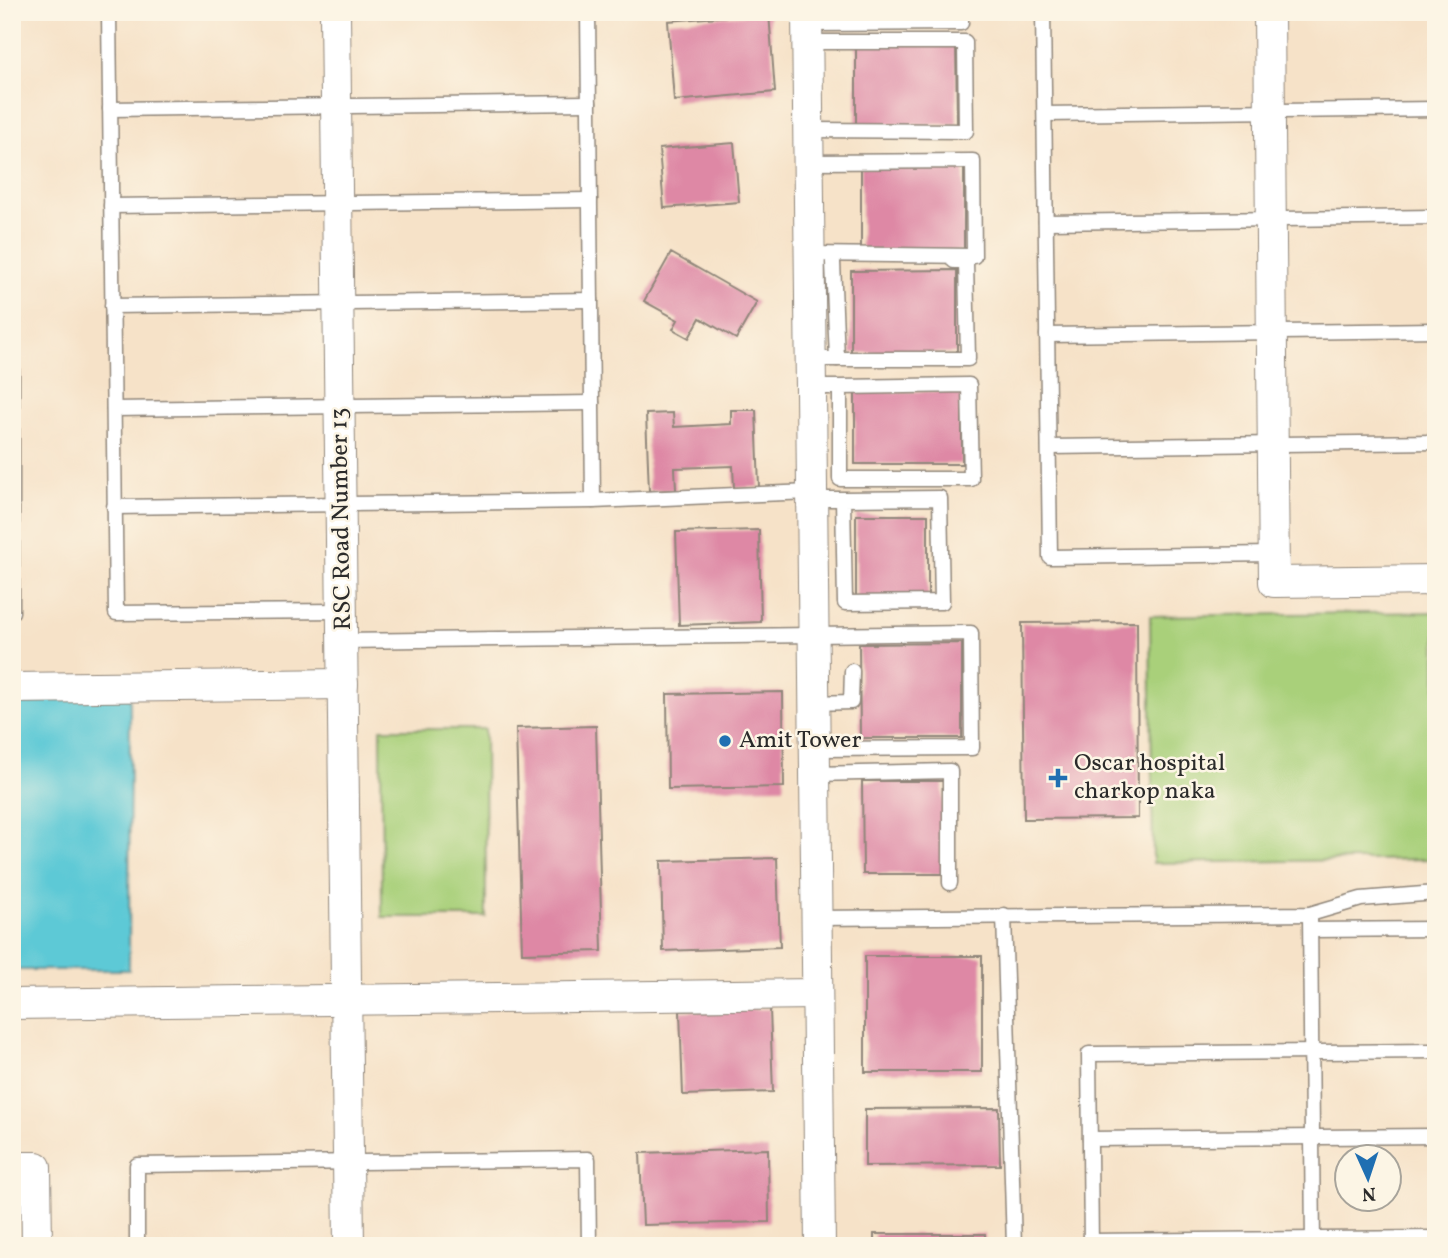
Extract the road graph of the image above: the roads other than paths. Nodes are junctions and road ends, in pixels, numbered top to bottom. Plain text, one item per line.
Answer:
1 (109, 12) edge
2 (335, 12) edge
3 (588, 12) edge
4 (961, 12) edge
5 (1044, 12) edge
6 (1269, 12) edge
7 (807, 26) edge
8 (589, 103) junction
9 (336, 106) junction
10 (110, 109) junction
11 (1436, 109) edge
12 (1270, 111) junction
13 (1045, 114) junction
14 (808, 130) junction
15 (808, 162) junction
16 (590, 200) junction
17 (337, 203) junction
18 (111, 206) junction
19 (1436, 217) edge
20 (1271, 219) junction
21 (1046, 222) junction
22 (817, 260) junction
23 (591, 300) junction
24 (338, 303) junction
25 (112, 306) junction
26 (1436, 330) edge
27 (1272, 332) junction
28 (1047, 335) junction
29 (819, 368) junction
30 (12, 370) edge
31 (840, 387) junction
32 (592, 403) junction
33 (340, 406) junction
34 (114, 409) junction
35 (12, 418) edge
36 (1436, 442) edge
37 (1273, 444) junction
38 (1049, 447) junction
39 (811, 495) junction
40 (843, 499) junction
41 (593, 501) junction
42 (341, 504) junction
43 (114, 507) junction
44 (13, 515) edge
45 (1274, 554) junction
46 (1436, 580) edge
47 (342, 611) junction
48 (12, 612) edge
49 (813, 636) junction
50 (342, 641) junction
51 (852, 671) dead end
52 (343, 684) junction
53 (12, 688) edge
54 (814, 703) junction
55 (814, 762) junction
56 (950, 883) dead end
57 (1436, 893) edge
58 (1310, 914) junction
59 (1004, 915) junction
60 (816, 918) junction
61 (1436, 929) edge
62 (1311, 930) junction
63 (817, 994) junction
64 (346, 1000) junction
65 (12, 1004) edge
66 (1436, 1051) edge
67 (1311, 1052) junction
68 (1436, 1136) edge
69 (1312, 1137) junction
70 (1090, 1139) junction
71 (348, 1162) junction
72 (12, 1167) edge
73 (1436, 1238) edge
74 (1313, 1242) edge
75 (1091, 1243) edge
76 (37, 1246) edge
77 (138, 1246) edge
78 (349, 1246) edge
79 (589, 1246) edge
80 (820, 1246) edge
81 (1014, 1246) edge

1 - 10 lane
2 - 9 street, RSC Road Number 13
3 - 8 lane
4 - 7 lane
5 - 13 lane
6 - 12 street
7 - 14 street
7 - 14 lane
8 - 9 lane
8 - 16 lane
9 - 10 lane
9 - 17 street, RSC Road Number 13
10 - 18 lane
11 - 12 lane
12 - 13 lane
12 - 20 street
13 - 21 lane
14 - 15 street
15 - 22 street
15 - 22 lane
16 - 17 lane
16 - 23 lane
17 - 18 lane
17 - 24 street, RSC Road Number 13
18 - 25 lane
19 - 20 lane
20 - 21 lane
20 - 27 street
21 - 28 lane
22 - 29 street
22 - 29 lane
23 - 24 lane
23 - 32 lane
24 - 25 lane
24 - 33 street, RSC Road Number 13
25 - 34 lane
26 - 27 lane
27 - 28 lane
27 - 37 street
28 - 38 lane
29 - 31 lane
29 - 39 street
30 - 35 lane
31 - 31 lane
32 - 33 lane
32 - 41 lane
33 - 34 lane
33 - 42 street, RSC Road Number 13
34 - 43 lane
35 - 44 lane
36 - 37 lane
37 - 38 lane
37 - 45 street
38 - 45 lane
39 - 40 lane
39 - 41 lane
39 - 49 street
40 - 40 lane
41 - 42 lane
42 - 43 lane
42 - 47 street, RSC Road Number 13
43 - 47 lane
44 - 48 lane
45 - 46 street
47 - 50 street, RSC Road Number 13
49 - 50 lane, RSC Road Number 13
49 - 54 street
49 - 55 lane, RSC Road Number 13
50 - 52 street
51 - 54 lane
52 - 53 street
52 - 64 street
54 - 55 street
55 - 56 lane
55 - 60 street
57 - 58 lane
58 - 59 lane
58 - 62 lane
59 - 60 lane
59 - 81 lane
60 - 63 street
61 - 62 lane
62 - 67 lane
63 - 64 street
63 - 80 street
64 - 65 street
64 - 71 street
66 - 67 lane
67 - 69 lane
67 - 70 lane
68 - 69 lane
69 - 70 lane
69 - 74 lane
70 - 75 lane
71 - 77 lane
71 - 78 street
71 - 79 lane
72 - 76 street
73 - 74 lane
74 - 75 lane

